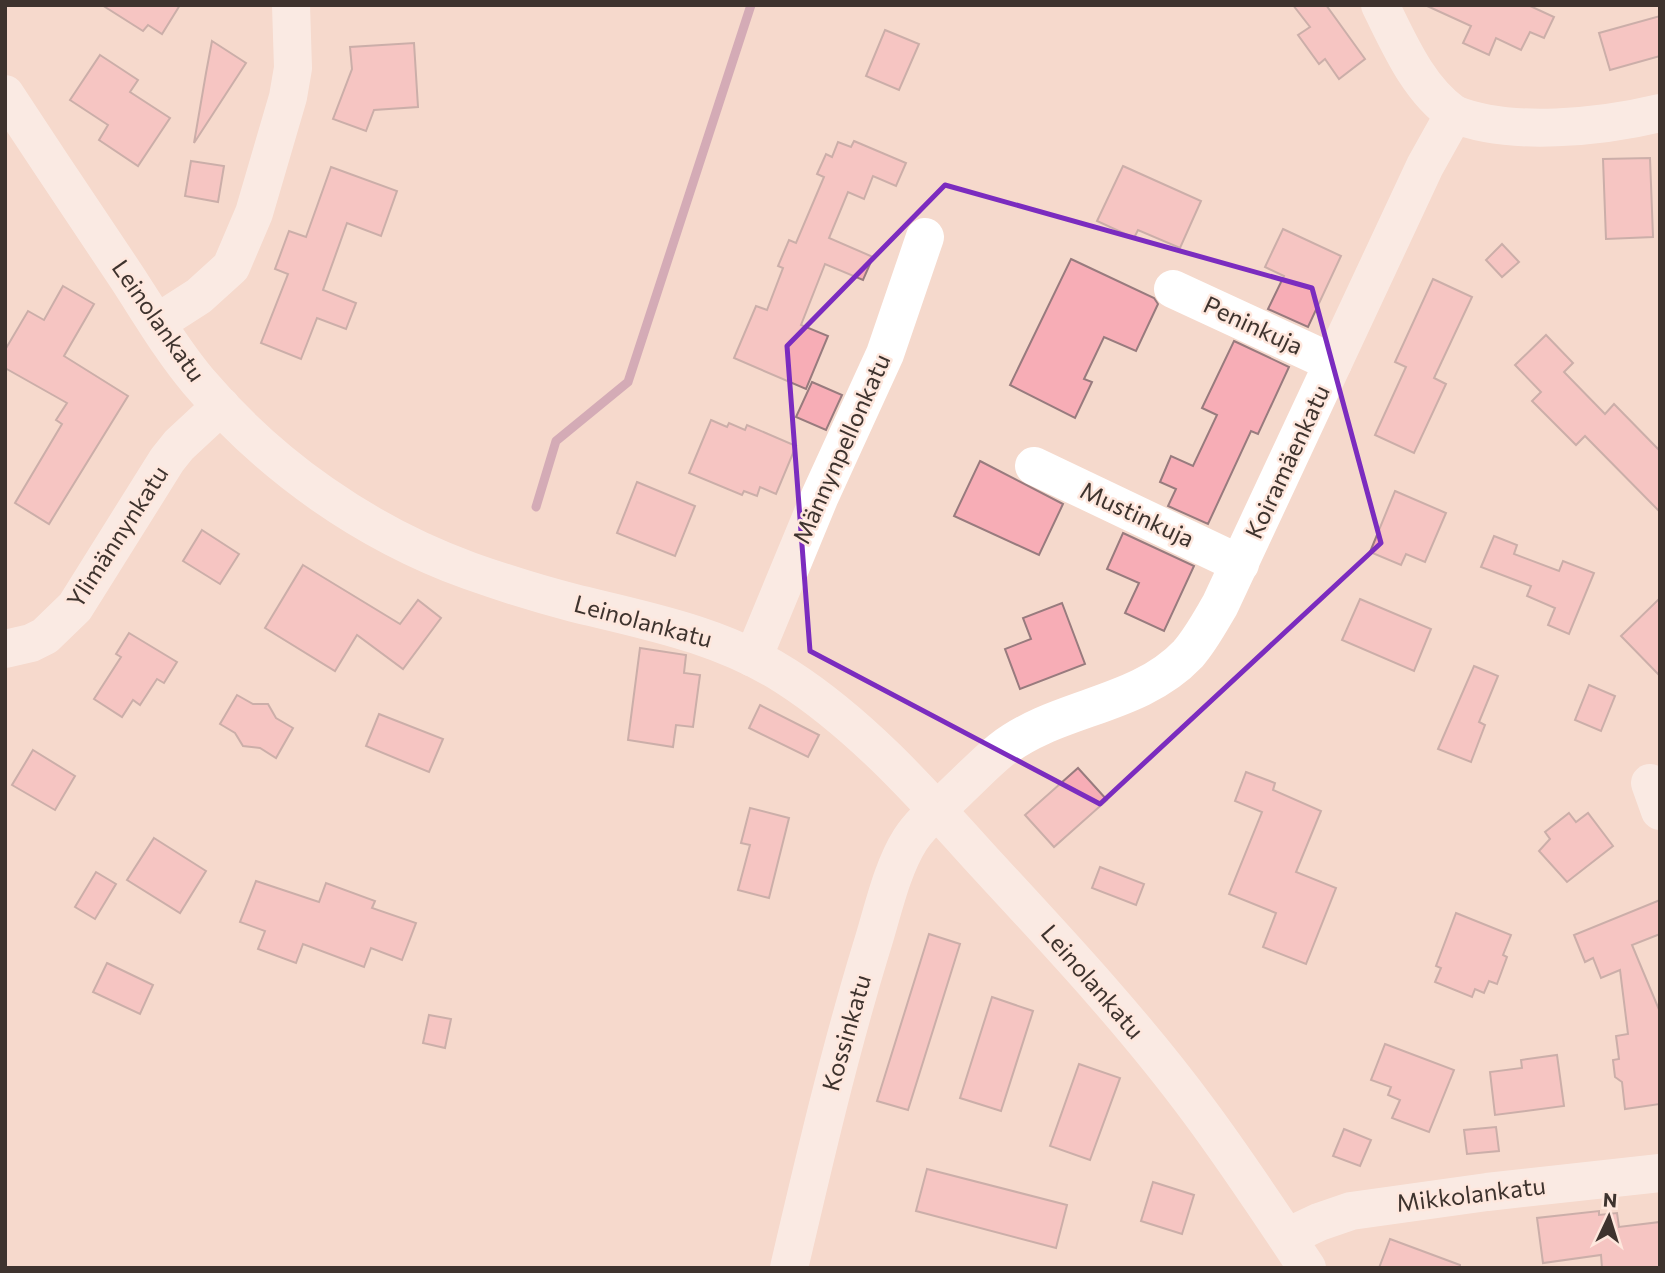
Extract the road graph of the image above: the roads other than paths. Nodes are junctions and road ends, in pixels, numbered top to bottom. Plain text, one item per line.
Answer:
1 (291, 5) edge
2 (1380, 5) edge
3 (5, 94) edge
4 (1660, 113) edge
5 (1454, 114) junction
6 (925, 237) dead end
7 (1173, 289) dead end
8 (157, 323) junction
9 (1334, 363) junction
10 (220, 406) junction
11 (1034, 466) dead end
12 (1240, 564) junction
13 (5, 649) edge
14 (753, 658) junction
15 (936, 811) junction
16 (1660, 1173) edge
17 (1297, 1252) edge
18 (789, 1268) edge

1 - 8 street
2 - 5 street
3 - 8 street, Leinolankatu
4 - 5 street
5 - 9 street, Koiramäenkatu
6 - 14 street, Männynpellonkatu
7 - 9 street, Peninkuja
8 - 10 street, Leinolankatu
9 - 12 street, Koiramäenkatu
10 - 13 street, Ylimännynkatu
10 - 14 street, Leinolankatu
11 - 12 street, Mustinkuja
12 - 15 street, Koiramäenkatu
14 - 15 street, Leinolankatu
15 - 17 street, Leinolankatu
15 - 18 street, Kossinkatu
16 - 17 street, Mikkolankatu

